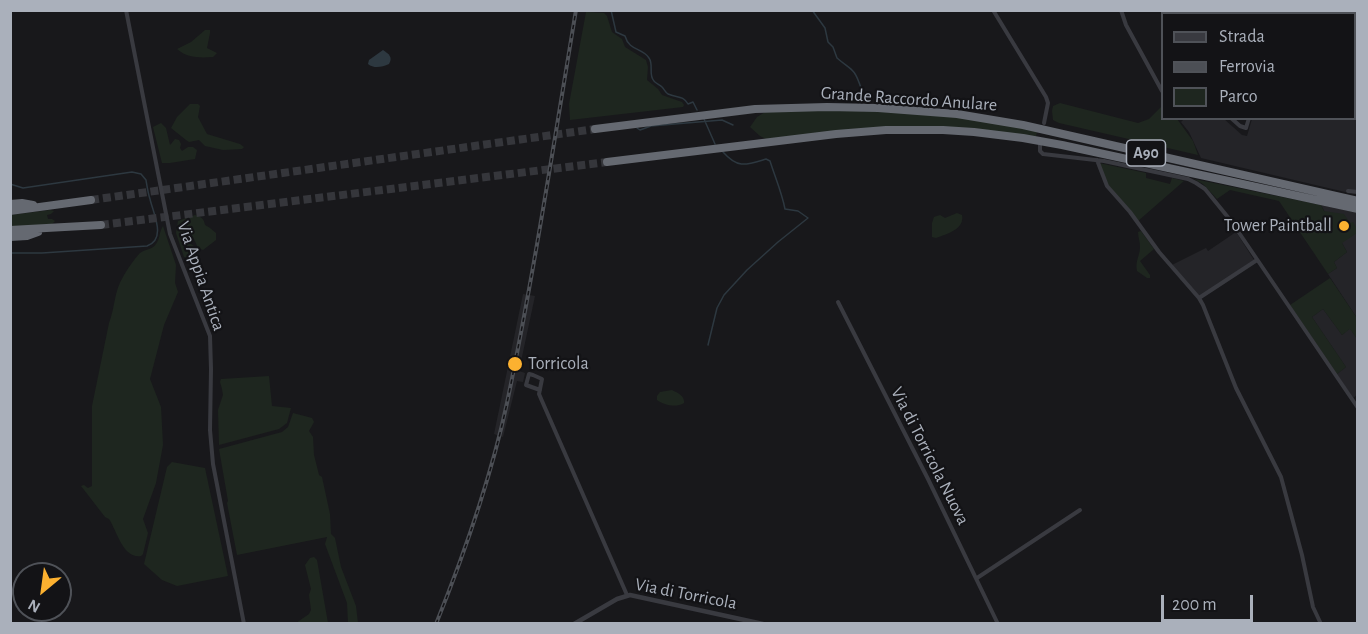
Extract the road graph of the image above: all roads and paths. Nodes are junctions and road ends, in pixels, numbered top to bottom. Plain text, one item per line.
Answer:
1 (126, 10) edge
2 (993, 10) edge
3 (1121, 10) edge
4 (1161, 89) edge
5 (1233, 120) edge
6 (1248, 120) edge
7 (1044, 123) dead end
8 (596, 129) tunnel mouth
9 (1042, 131) dead end
10 (1041, 137) dead end
11 (1040, 145) dead end
12 (1097, 160) junction
13 (607, 162) tunnel mouth
14 (1348, 191) dead end
15 (1358, 192) edge
16 (91, 200) tunnel mouth
17 (1358, 201) edge
18 (10, 204) edge
19 (38, 207) junction
20 (1358, 209) edge
21 (10, 211) edge
22 (101, 225) tunnel mouth
23 (43, 228) junction
24 (10, 230) edge
25 (10, 237) edge
26 (1257, 260) junction
27 (1199, 298) junction
28 (838, 302) dead end
29 (540, 390) junction
30 (1358, 408) edge
31 (1080, 510) dead end
32 (976, 578) junction
33 (627, 595) junction
34 (244, 624) edge
35 (574, 624) edge
36 (763, 624) edge
37 (998, 624) edge
38 (1321, 624) edge

1 - 34 street, Via Appia Antica
2 - 7 street
3 - 4 street
5 - 6 street
8 - 17 highway, Grande Raccordo Anulare / A90
9 - 10 street
11 - 12 street
12 - 26 street
12 - 27 street
13 - 20 highway, Grande Raccordo Anulare / A90
14 - 15 street
16 - 19 highway
18 - 19 highway
19 - 21 highway
22 - 23 highway
23 - 24 highway
23 - 25 highway
26 - 27 street
26 - 30 street
27 - 38 street
28 - 32 street, Via di Torricola Nuova
29 - 29 street
29 - 33 street
31 - 32 street
32 - 37 street, Via di Torricola Nuova
33 - 35 street, Via di Torricola
33 - 36 street, Via di Torricola

